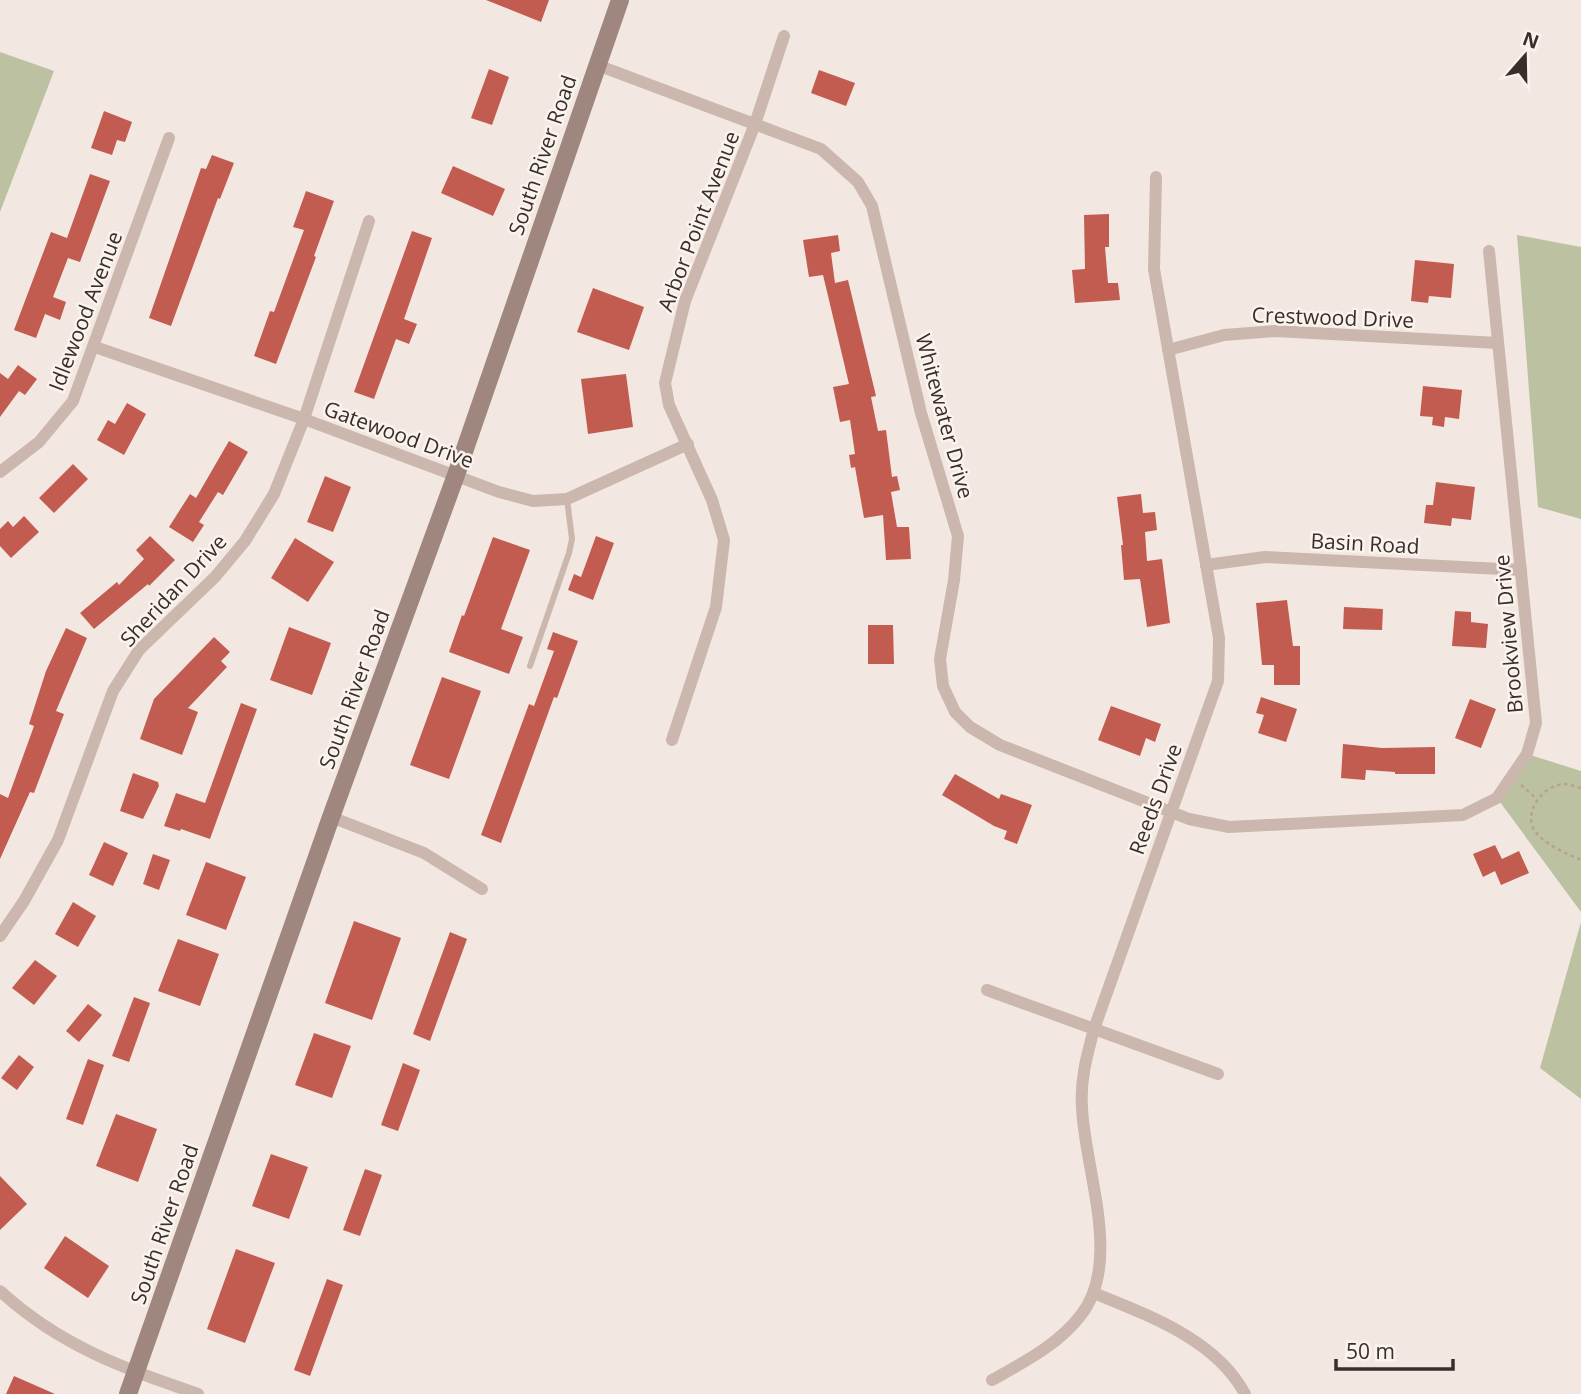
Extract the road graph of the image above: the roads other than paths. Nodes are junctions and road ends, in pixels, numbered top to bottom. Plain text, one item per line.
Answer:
1 (620, 0) edge
2 (784, 36) dead end
3 (597, 65) junction
4 (755, 124) junction
5 (169, 138) dead end
6 (1156, 177) dead end
7 (369, 221) dead end
8 (1489, 251) dead end
9 (1498, 342) junction
10 (95, 347) junction
11 (1168, 350) junction
12 (304, 419) junction
13 (688, 444) junction
14 (0, 472) edge
15 (456, 475) junction
16 (567, 499) junction
17 (1206, 565) junction
18 (1521, 570) junction
19 (530, 666) dead end
20 (672, 740) dead end
21 (1171, 812) junction
22 (331, 817) junction
23 (482, 889) dead end
24 (0, 936) edge
25 (987, 990) dead end
26 (1094, 1029) junction
27 (1218, 1074) dead end
28 (0, 1291) edge
29 (1094, 1293) junction
30 (136, 1373) junction
31 (992, 1380) dead end
32 (128, 1394) edge
33 (198, 1394) edge
34 (1245, 1394) edge

1 - 3 street, South River Road
2 - 4 street, Arbor Point Avenue
3 - 4 street, Whitewater Drive
3 - 15 street, South River Road
4 - 13 street, Arbor Point Avenue
4 - 21 street, Whitewater Drive
5 - 10 street, Idlewood Avenue
6 - 11 street, Reeds Drive
7 - 12 street, Sheridan Drive
8 - 9 street, Brookview Drive
9 - 11 street, Crestwood Drive
9 - 18 street, Brookview Drive
10 - 12 street, Gatewood Drive
10 - 14 street, Idlewood Avenue
11 - 17 street, Reeds Drive
12 - 15 street, Gatewood Drive
12 - 24 street, Sheridan Drive
13 - 16 street, Gatewood Drive
13 - 20 street, Arbor Point Avenue
15 - 16 street, Gatewood Drive
15 - 22 street, South River Road
16 - 19 lane
17 - 18 street, Basin Road
17 - 21 street, Reeds Drive
18 - 21 street, Brookview Drive
21 - 26 street, Reeds Drive
22 - 23 street
22 - 30 street, South River Road
25 - 26 street
26 - 27 street
26 - 29 street, Reeds Drive
28 - 30 street
29 - 31 street, Reeds Drive
29 - 34 street
30 - 32 street, South River Road
30 - 33 street

